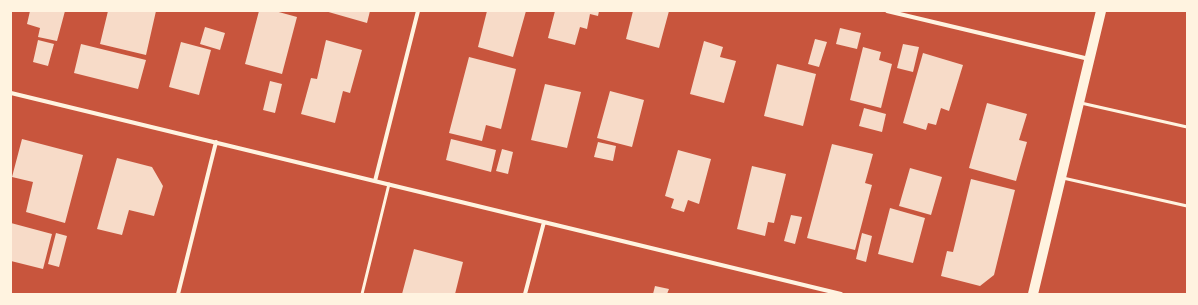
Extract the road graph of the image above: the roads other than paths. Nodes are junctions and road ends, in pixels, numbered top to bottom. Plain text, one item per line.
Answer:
1 (418, 11) edge
2 (887, 11) edge
3 (1101, 11) edge
4 (1089, 60) junction
5 (11, 94) edge
6 (1079, 102) junction
7 (1187, 127) edge
8 (216, 142) junction
9 (1061, 178) junction
10 (375, 181) junction
11 (389, 184) junction
12 (1187, 206) edge
13 (544, 222) junction
14 (178, 294) edge
15 (362, 294) edge
16 (525, 294) edge
17 (841, 294) edge
18 (1033, 294) edge

1 - 10 street
2 - 4 street
3 - 4 main road
4 - 6 main road
5 - 8 street
6 - 7 lane
6 - 9 main road
8 - 10 street
8 - 14 street
9 - 12 lane
9 - 18 main road
10 - 11 street
11 - 13 street
11 - 15 lane
13 - 16 street
13 - 17 street

